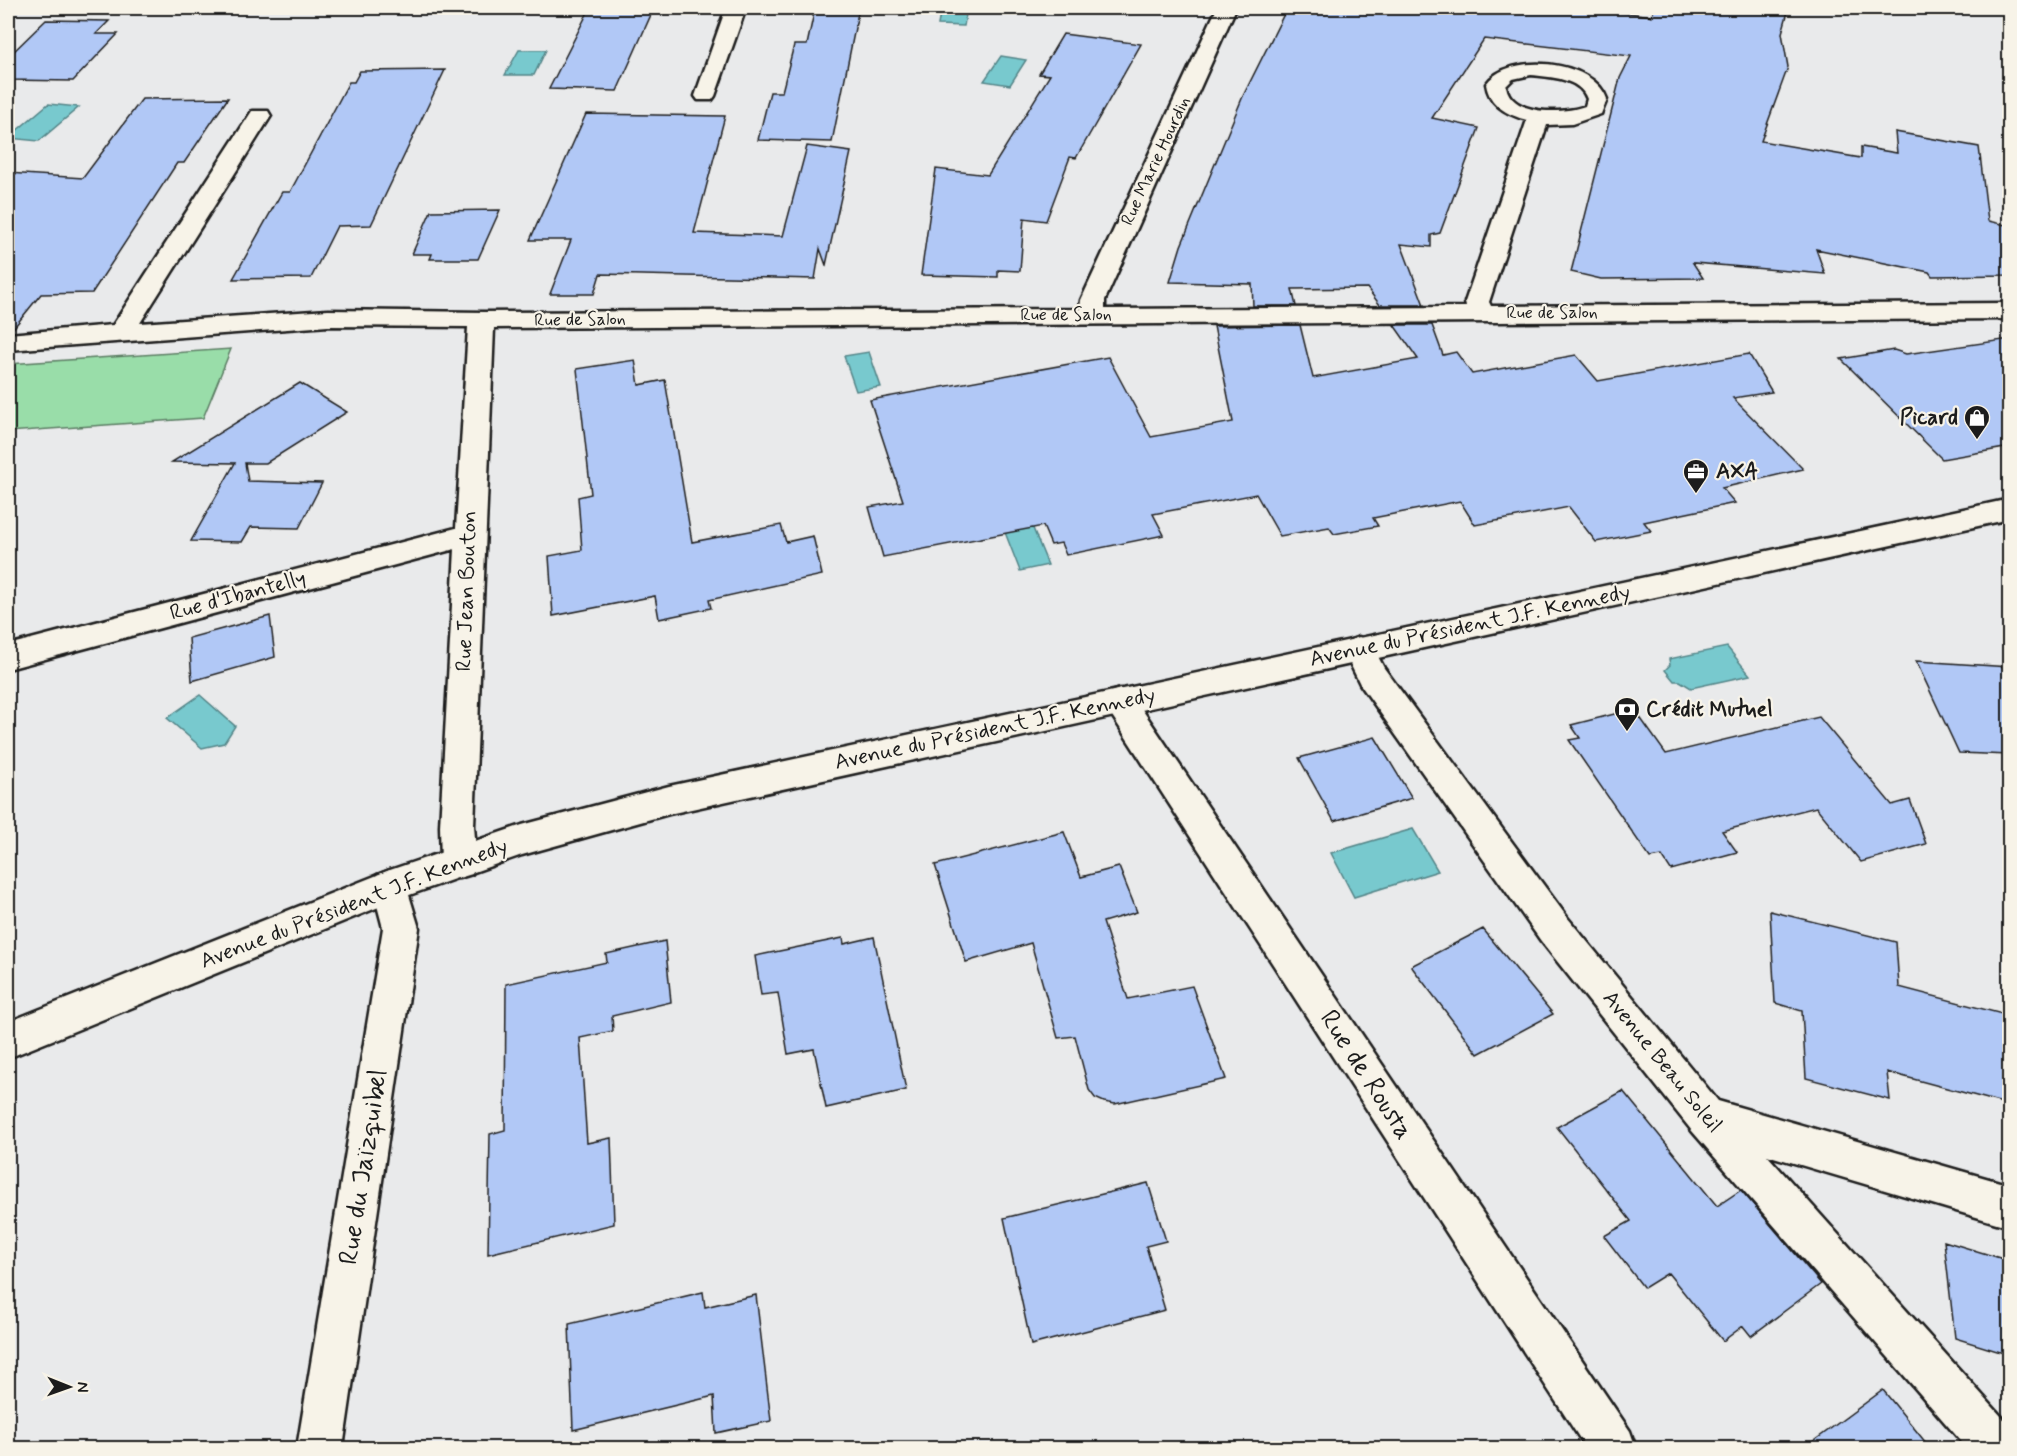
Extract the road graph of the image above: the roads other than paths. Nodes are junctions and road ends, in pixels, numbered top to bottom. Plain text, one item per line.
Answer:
1 (736, 8) edge
2 (1226, 8) edge
3 (705, 96) dead end
4 (260, 116) dead end
5 (1538, 118) dead end
6 (2010, 311) edge
7 (1480, 314) junction
8 (1092, 315) junction
9 (484, 320) junction
10 (122, 332) junction
11 (8, 342) edge
12 (2010, 509) edge
13 (469, 535) junction
14 (1359, 649) junction
15 (8, 657) edge
16 (1120, 702) junction
17 (459, 863) junction
18 (390, 886) junction
19 (8, 1040) edge
20 (1706, 1117) junction
21 (2010, 1206) edge
22 (320, 1449) edge
23 (1613, 1449) edge
24 (1998, 1449) edge

1 - 3 street
2 - 8 street, Rue Marie Hourdin
4 - 10 street
5 - 7 street
6 - 7 street, Rue de Salon
7 - 8 street, Rue de Salon
8 - 9 street, Rue de Salon
9 - 10 street, Rue de Salon
9 - 13 street, Rue Jean Bouton
10 - 11 street, Rue de Salon
12 - 14 street, Avenue du Président J.F. Kennedy
13 - 15 street, Rue d'Ibantelly
13 - 17 street, Rue Jean Bouton
14 - 16 street, Avenue du Président J.F. Kennedy
14 - 20 street, Avenue Beau Soleil
16 - 17 street, Avenue du Président J.F. Kennedy
16 - 23 street, Rue de Rousta
17 - 18 street, Avenue du Président J.F. Kennedy
18 - 19 street, Avenue du Président J.F. Kennedy
18 - 22 street, Rue du Jaïzquibel
20 - 21 street
20 - 24 street, Avenue Beau Soleil

